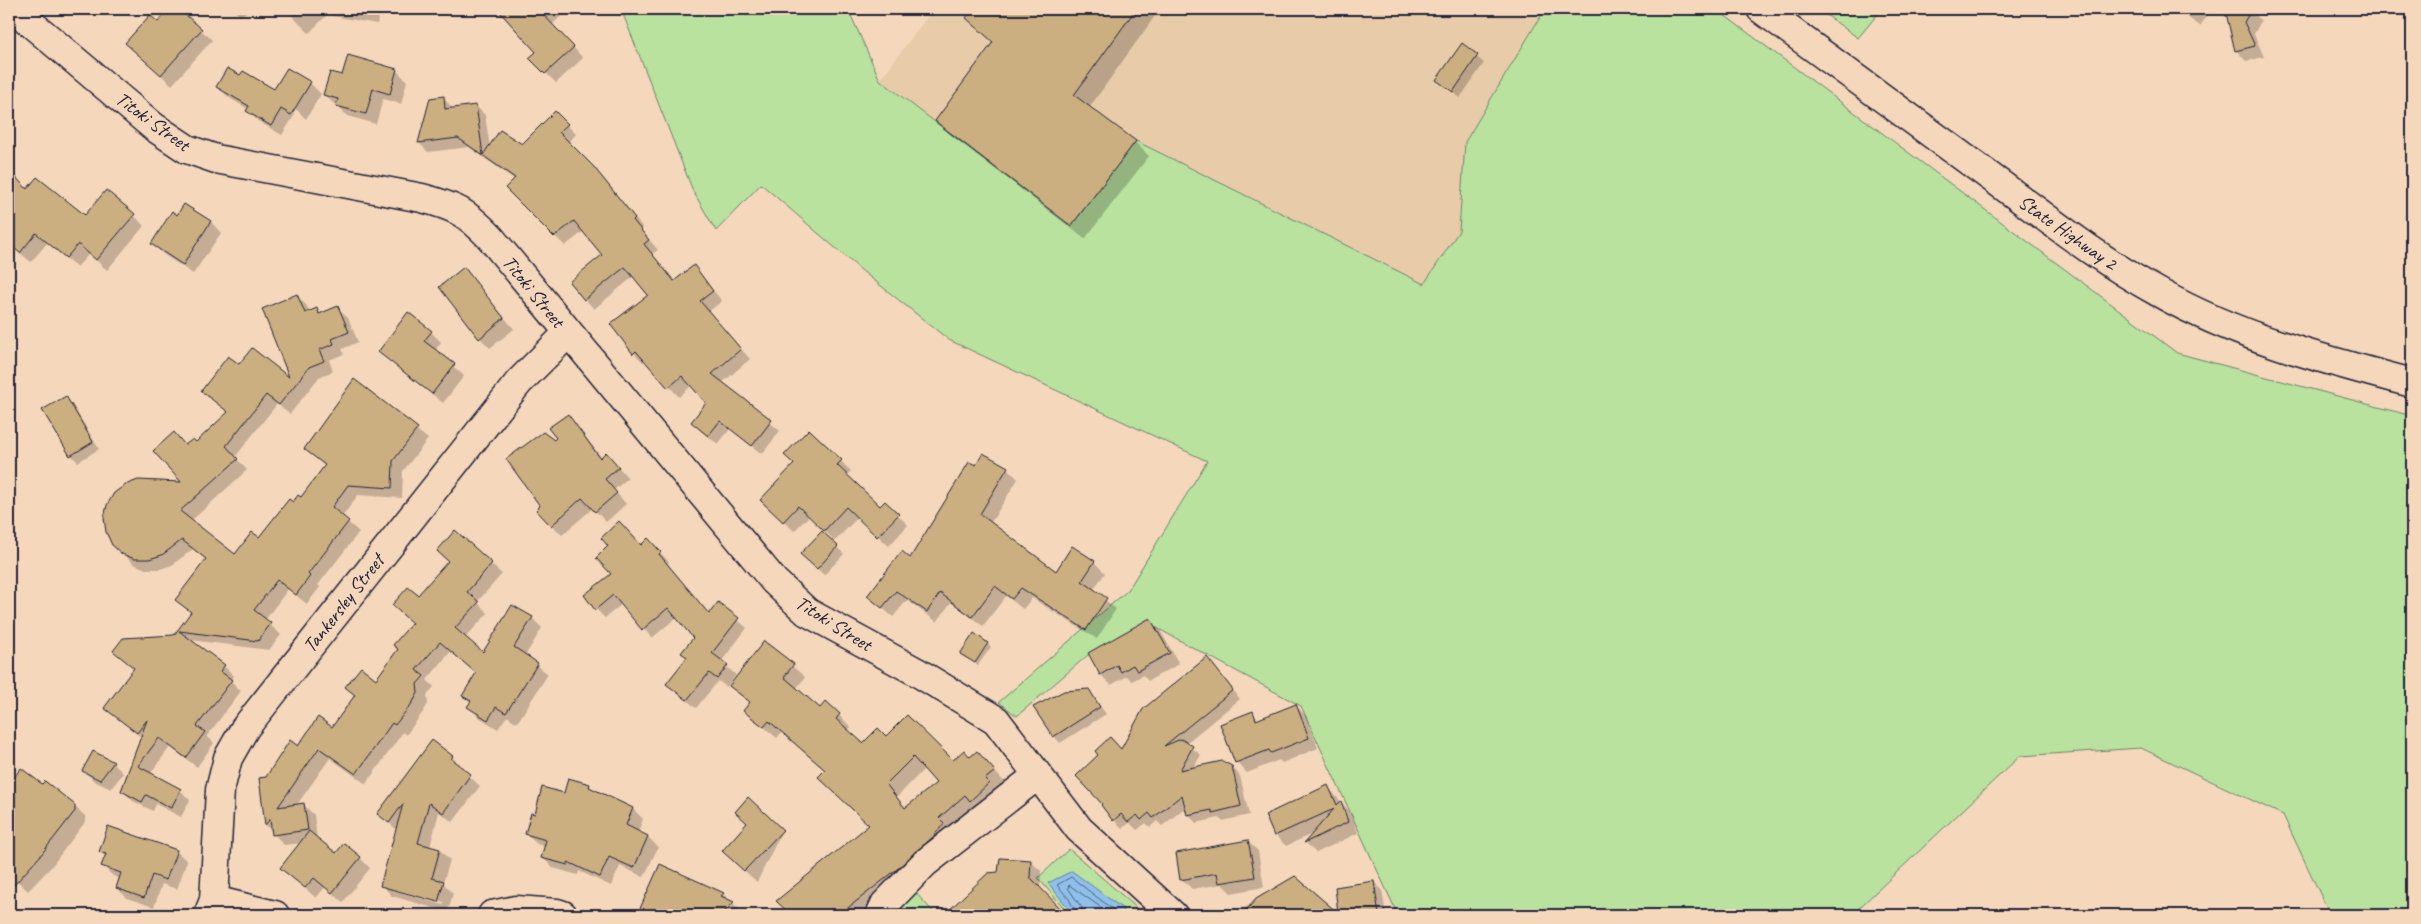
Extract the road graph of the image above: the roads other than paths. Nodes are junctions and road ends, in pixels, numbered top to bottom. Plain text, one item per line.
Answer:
1 (14, 9) edge
2 (1761, 9) edge
3 (568, 333) junction
4 (2412, 383) edge
5 (1038, 775) junction
6 (211, 908) edge
7 (275, 915) edge
8 (492, 915) edge
9 (563, 915) edge
10 (880, 915) edge
11 (1173, 915) edge

1 - 3 main road, Titoki Street
2 - 4 main road, State Highway 2
3 - 5 main road, Titoki Street
3 - 6 main road, Tankersley Street
5 - 10 main road
5 - 11 main road, Titoki Street
6 - 7 main road
8 - 9 main road

